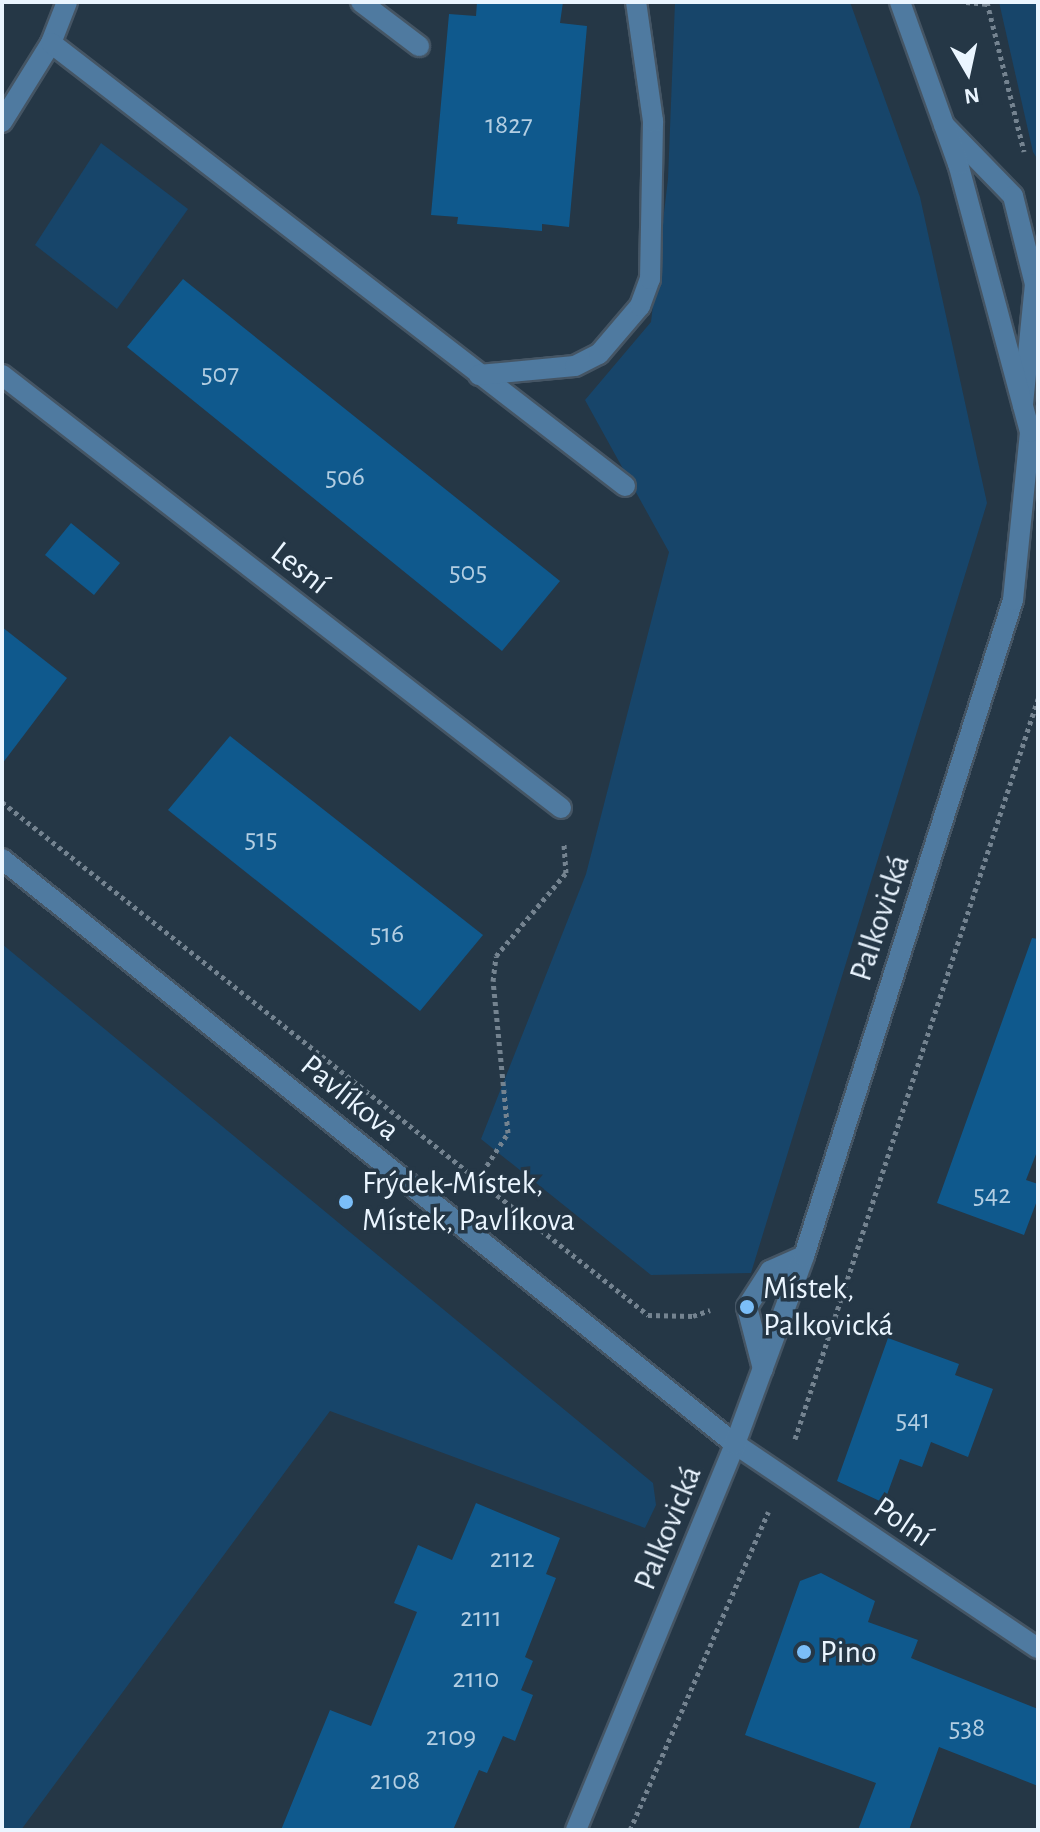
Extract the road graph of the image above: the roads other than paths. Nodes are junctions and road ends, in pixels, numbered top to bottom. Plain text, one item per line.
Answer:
1 (67, 2) edge
2 (361, 2) edge
3 (636, 2) edge
4 (900, 2) edge
5 (51, 43) junction
6 (419, 46) dead end
7 (2, 122) edge
8 (944, 125) junction
9 (2, 375) edge
10 (479, 375) junction
11 (1023, 405) junction
12 (1034, 432) edge
13 (625, 486) dead end
14 (561, 808) road end
15 (2, 859) edge
16 (804, 1256) junction
17 (763, 1369) junction
18 (735, 1444) junction
19 (1038, 1648) edge
20 (576, 1830) edge

1 - 5 street
2 - 6 street
3 - 10 street
4 - 8 street, Palkovická
5 - 7 street
5 - 10 street
8 - 11 street, Palkovická
8 - 11 street
9 - 14 street, Lesní
10 - 13 street
11 - 12 street, Palkovická
12 - 16 street, Palkovická
15 - 18 street, Pavlíkova
16 - 17 street, Palkovická
16 - 17 street
17 - 18 street, Palkovická
18 - 19 street, Polní
18 - 20 street, Palkovická

